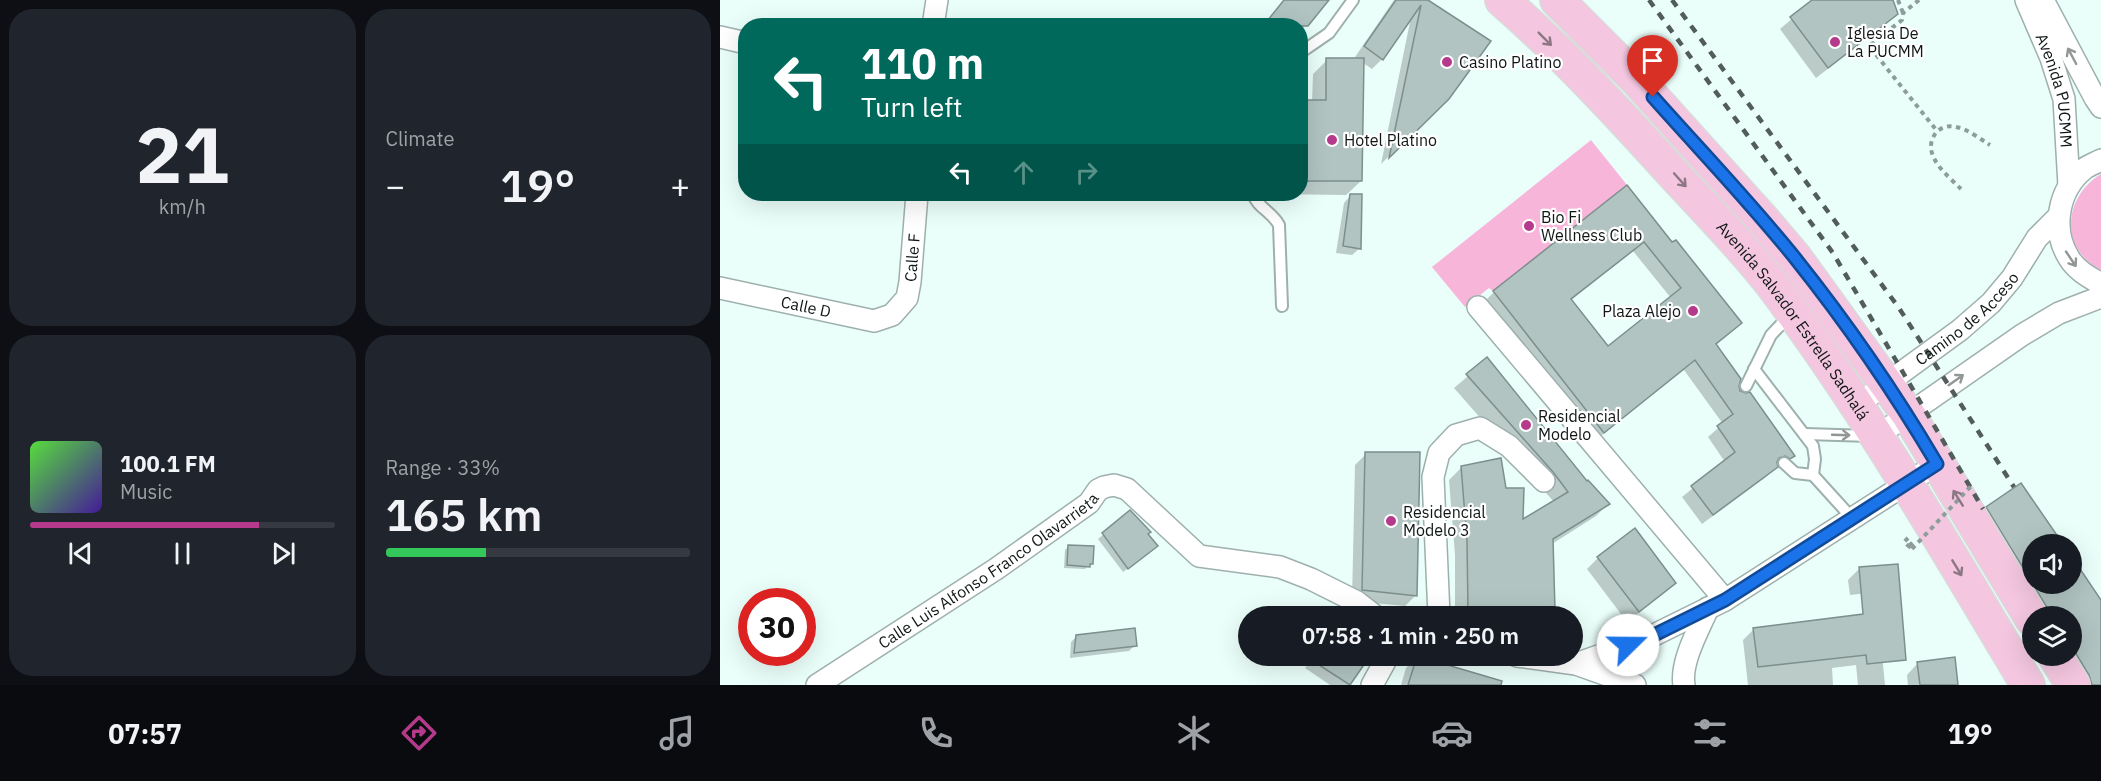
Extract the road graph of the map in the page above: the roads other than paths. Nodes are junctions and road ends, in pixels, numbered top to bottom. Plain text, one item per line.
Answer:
1 (937, 0) edge
2 (1353, 0) edge
3 (1502, 0) edge
4 (1557, 0) edge
5 (2026, 0) edge
6 (2043, 0) edge
7 (934, 18) edge
8 (720, 37) edge
9 (738, 41) edge
10 (1308, 47) edge
11 (2101, 106) edge
12 (2101, 160) edge
13 (2069, 186) junction
14 (916, 201) edge
15 (1256, 201) edge
16 (2058, 217) junction
17 (2101, 284) edge
18 (720, 288) edge
19 (2101, 297) edge
20 (1282, 306) dead end
21 (1478, 307) dead end
22 (1793, 313) junction
23 (892, 315) joint
24 (1754, 369) junction
25 (1887, 384) junction
26 (1746, 387) dead end
27 (1857, 405) junction
28 (1908, 414) junction
29 (1805, 434) junction
30 (1877, 436) junction
31 (1784, 463) dead end
32 (1937, 464) junction
33 (1813, 475) junction
34 (1544, 481) dead end
35 (1907, 484) junction
36 (1852, 518) junction
37 (1717, 604) junction
38 (1362, 606) edge
39 (1438, 606) edge
40 (2024, 606) edge
41 (1583, 662) edge
42 (1382, 666) edge
43 (1582, 666) edge
44 (2061, 666) edge
45 (817, 685) edge
46 (1372, 685) edge
47 (1635, 685) edge
48 (1684, 685) edge
49 (2028, 685) edge
50 (2073, 685) edge

1 - 7 street
2 - 10 lane
3 -> 22 main road, Avenida Salvador Estrella Sadhalá
4 - 25 main road
5 - 13 street, Avenida PUCMM
11 -> 6 street, Avenida PUCMM
8 - 9 street
12 - 13 street
13 - 16 street
14 - 23 street, Calle F
15 - 20 lane
16 -> 17 street
16 - 25 street, Camino de Acceso
18 - 23 street, Calle D
28 -> 19 street
21 - 37 street
22 - 24 lane
22 - 27 main road, Avenida Salvador Estrella Sadhalá
24 - 26 lane
24 - 29 lane
25 - 27 street, Camino de Acceso
25 - 28 main road
27 - 30 main road, Avenida Salvador Estrella Sadhalá
28 - 30 street
28 - 32 main road
29 -> 30 lane
29 - 33 lane
30 - 35 main road, Avenida Salvador Estrella Sadhalá
31 - 33 lane
32 - 35 street
40 -> 32 main road
33 - 36 lane
34 - 39 street
35 - 36 street
35 -> 49 main road, Avenida Salvador Estrella Sadhalá
36 - 37 street
37 - 41 street
37 - 48 street
38 - 45 street, Calle Luis Alfonso Franco Olavarrieta
42 - 46 street
43 - 47 street
44 - 50 main road

